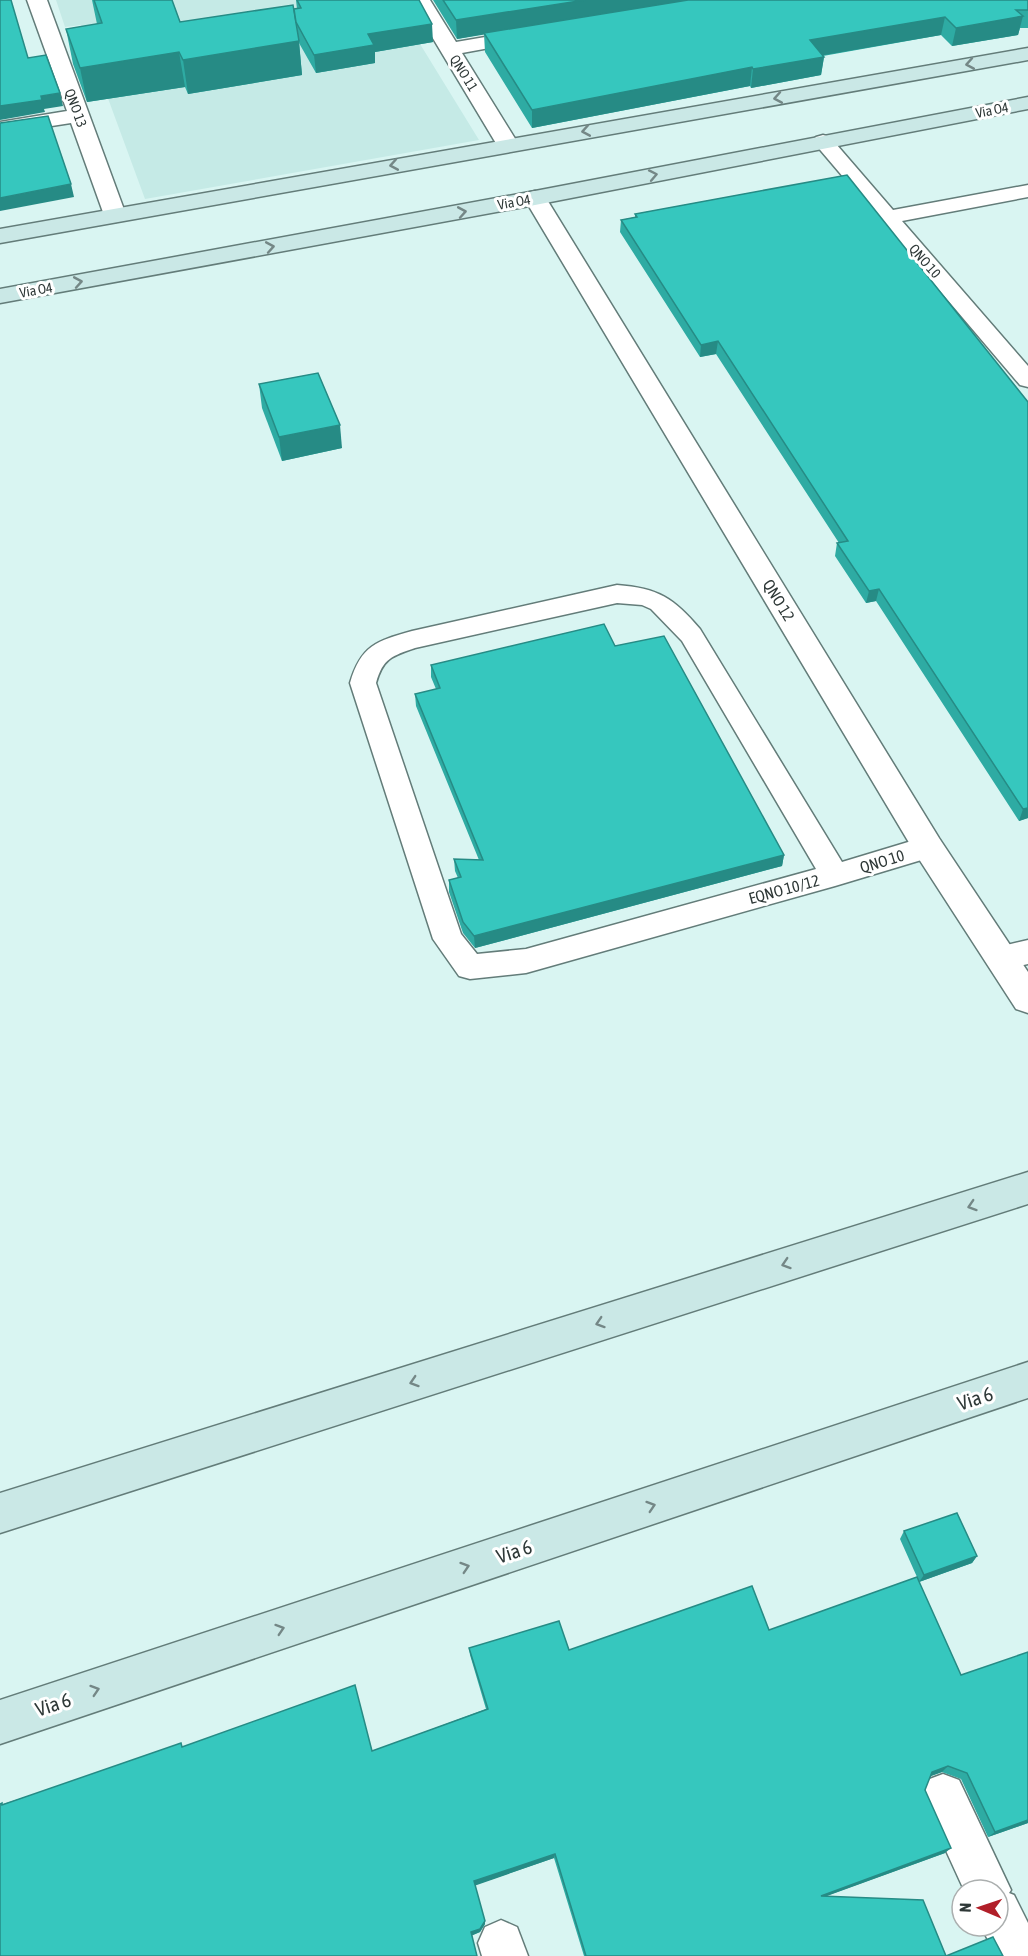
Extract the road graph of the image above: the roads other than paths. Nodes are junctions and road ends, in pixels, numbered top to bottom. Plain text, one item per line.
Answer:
1 (38, 0) edge
2 (420, 0) edge
3 (540, 34) edge
4 (449, 49) junction
5 (1028, 54) edge
6 (1028, 103) edge
7 (78, 115) junction
8 (0, 128) edge
9 (823, 141) junction
10 (508, 145) junction
11 (1028, 191) edge
12 (535, 198) junction
13 (115, 215) junction
14 (888, 217) junction
15 (0, 236) edge
16 (0, 296) edge
17 (1028, 380) edge
18 (928, 847) junction
19 (835, 875) junction
20 (1014, 955) edge
21 (1028, 999) edge
22 (1028, 1188) edge
23 (1028, 1380) edge
24 (0, 1513) edge
25 (0, 1722) edge
26 (943, 1796) dead end
27 (982, 1878) edge
28 (1010, 1936) edge
29 (1020, 1956) edge

1 - 7 street, QNO 13
2 - 4 street, QNO 11
3 - 4 street
4 - 10 street, QNO 11
5 -> 10 main road
6 - 9 main road, Via O4
7 - 8 street
7 - 13 street, QNO 13
12 -> 9 main road, Via O4
9 - 14 lane, QNO 10
10 -> 13 main road
11 - 14 lane
16 -> 12 main road, Via O4
12 - 18 street, QNO 12
13 - 15 main road
14 - 17 lane, QNO 10
18 - 19 lane, QNO 10
18 - 20 street, QNO 12
19 - 19 lane, EQNO 10/12
20 - 21 street, QNO 12
22 -> 24 main road
25 -> 23 main road, Via 6
26 - 27 street
28 - 29 street

